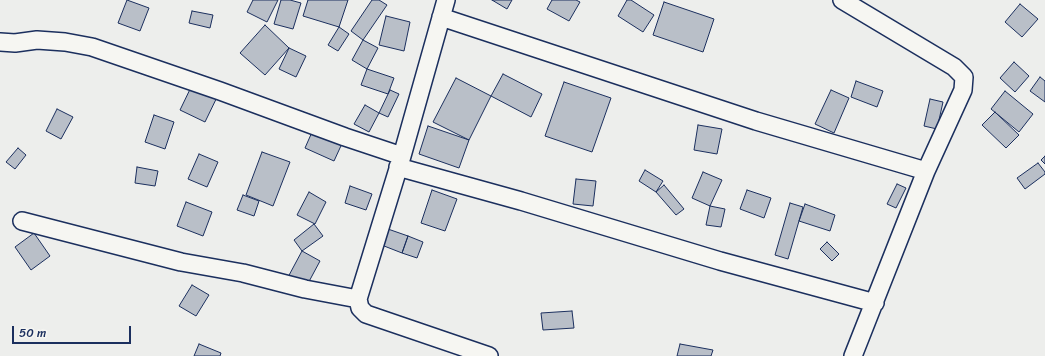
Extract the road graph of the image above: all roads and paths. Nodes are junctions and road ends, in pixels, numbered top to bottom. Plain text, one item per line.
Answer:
1 (446, 0) edge
2 (842, 0) edge
3 (441, 17) junction
4 (0, 42) edge
5 (400, 162) junction
6 (926, 171) junction
7 (22, 221) dead end
8 (358, 299) junction
9 (875, 303) junction
10 (489, 356) edge
11 (853, 356) edge

1 - 3 street
2 - 6 street
3 - 5 street
3 - 6 street
4 - 5 street
5 - 8 street
5 - 9 street
6 - 9 street
7 - 8 street
8 - 10 street
9 - 11 street

